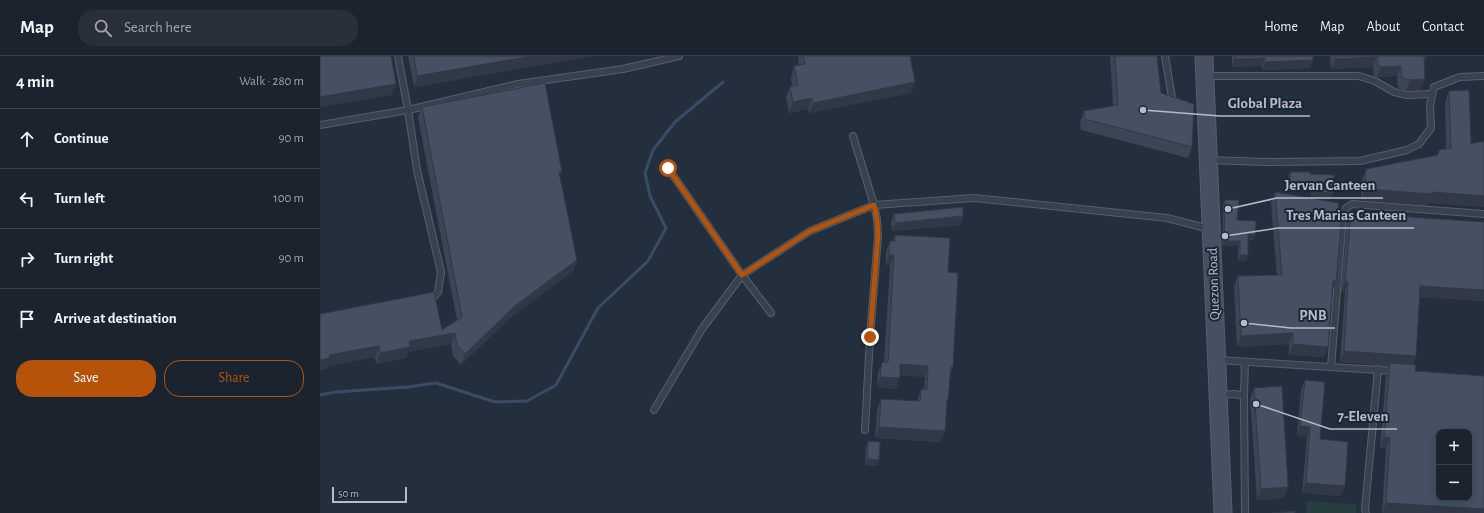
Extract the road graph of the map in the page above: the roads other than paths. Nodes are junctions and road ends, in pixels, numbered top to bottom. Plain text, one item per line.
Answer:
1 (398, 56) edge
2 (678, 56) edge
3 (1165, 56) edge
4 (1204, 56) edge
5 (1205, 76) junction
6 (1484, 76) edge
7 (1432, 94) junction
8 (1177, 105) edge
9 (408, 110) junction
10 (320, 126) edge
11 (853, 136) dead end
12 (1208, 160) junction
13 (668, 168) dead end
14 (874, 205) junction
15 (1484, 214) edge
16 (1212, 229) junction
17 (742, 275) junction
18 (425, 300) edge
19 (771, 313) dead end
20 (1216, 360) junction
21 (1244, 362) junction
22 (1331, 367) junction
23 (1378, 369) junction
24 (1401, 371) edge
25 (1217, 395) junction
26 (1244, 396) junction
27 (654, 410) dead end
28 (865, 430) dead end
29 (1223, 513) edge
30 (1245, 513) edge
31 (1366, 513) edge

1 - 9 lane
2 - 9 lane
3 - 8 lane
4 - 5 main road, Quezon Road
5 - 7 lane
5 - 12 main road, Quezon Road
6 - 7 lane
7 - 12 lane
9 - 10 lane
9 - 18 lane
11 - 14 lane
12 - 16 main road, Quezon Road
13 - 17 lane
14 - 16 lane
14 - 17 lane
14 - 28 lane
15 - 22 lane
16 - 20 main road, Quezon Road
17 - 19 lane
17 - 27 lane
20 - 21 lane
20 - 25 main road, Quezon Road
21 - 22 lane
21 - 26 lane
22 - 23 lane
23 - 24 lane
23 - 31 lane
25 - 26 lane
25 - 29 main road, Quezon Road
26 - 30 lane

